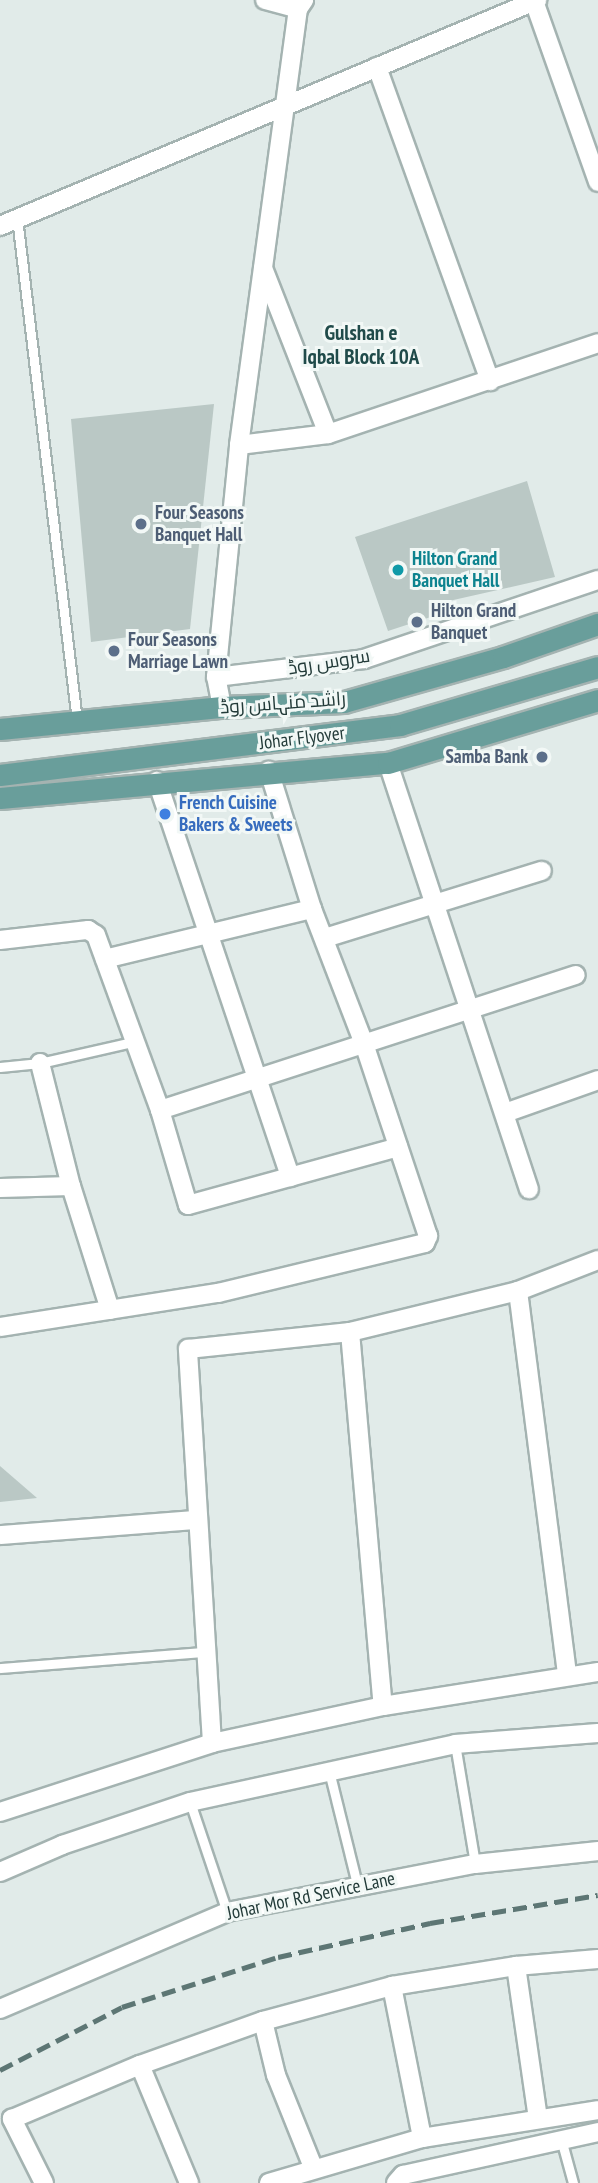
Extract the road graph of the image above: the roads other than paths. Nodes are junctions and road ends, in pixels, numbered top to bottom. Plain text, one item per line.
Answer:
1 (265, 0) edge
2 (536, 1) edge
3 (301, 4) edge
4 (512, 4) edge
5 (377, 67) junction
6 (288, 104) junction
7 (598, 182) edge
8 (17, 218) junction
9 (0, 226) edge
10 (263, 266) junction
11 (598, 343) edge
12 (489, 381) junction
13 (328, 435) junction
14 (239, 445) junction
15 (598, 580) edge
16 (598, 624) edge
17 (598, 667) edge
18 (216, 677) junction
19 (598, 700) edge
20 (222, 708) junction
21 (76, 720) junction
22 (0, 729) edge
23 (388, 763) junction
24 (270, 771) junction
25 (0, 775) edge
26 (157, 781) junction
27 (0, 798) edge
28 (542, 871) dead end
29 (435, 904) junction
30 (312, 909) junction
31 (209, 936) junction
32 (325, 938) junction
33 (0, 940) edge
34 (105, 959) junction
35 (576, 975) dead end
36 (471, 1007) junction
37 (363, 1041) junction
38 (132, 1042) junction
39 (40, 1063) junction
40 (0, 1067) edge
41 (256, 1077) junction
42 (598, 1080) edge
43 (160, 1110) junction
44 (505, 1113) junction
45 (398, 1147) junction
46 (290, 1177) junction
47 (71, 1186) junction
48 (0, 1188) edge
49 (529, 1189) dead end
50 (598, 1260) edge
51 (518, 1291) junction
52 (110, 1310) junction
53 (0, 1327) edge
54 (350, 1332) junction
55 (195, 1520) junction
56 (0, 1535) edge
57 (204, 1652) junction
58 (0, 1668) edge
59 (598, 1672) edge
60 (566, 1674) junction
61 (383, 1706) junction
62 (598, 1733) edge
63 (212, 1743) junction
64 (455, 1744) junction
65 (329, 1771) junction
66 (190, 1802) junction
67 (0, 1812) edge
68 (598, 1852) edge
69 (475, 1864) junction
70 (0, 1872) edge
71 (357, 1884) junction
72 (227, 1912) junction
73 (598, 1959) edge
74 (516, 1966) junction
75 (391, 1986) junction
76 (0, 2009) edge
77 (263, 2021) junction
78 (140, 2065) junction
79 (598, 2110) edge
80 (538, 2118) junction
81 (598, 2132) edge
82 (560, 2137) junction
83 (422, 2138) junction
84 (313, 2167) junction
85 (44, 2183) edge
86 (189, 2183) edge
87 (269, 2183) edge
88 (396, 2183) edge
89 (573, 2183) edge

1 - 3 street
2 - 4 street
2 - 7 street
3 - 6 street
4 - 5 street
5 - 6 street
5 - 12 street
6 - 8 street
6 - 10 street
8 - 9 street
8 - 21 lane
10 - 13 street
10 - 14 street
11 - 12 street
12 - 13 street
13 - 14 street
14 - 18 street
15 - 18 street, سروس روڈ
16 - 20 main road, راشد منہاس روڈ
17 - 25 main road, Johar Flyover
18 - 20 street
19 - 23 main road
20 - 21 main road, راشد منہاس روڈ
21 - 22 main road, راشد منہاس روڈ
23 - 24 main road
23 - 29 street
24 - 26 main road
24 - 30 street
26 - 27 main road
26 - 31 street
28 - 29 street
29 - 32 street
29 - 36 street
30 - 31 street
30 - 32 street
31 - 34 street
31 - 41 street
32 - 37 street
33 - 34 street
34 - 38 street
35 - 36 street
36 - 37 street
36 - 44 street
37 - 41 street
37 - 45 street
38 - 39 lane
38 - 43 street
39 - 40 lane
39 - 47 street
41 - 43 street
41 - 46 street
42 - 44 street
43 - 46 street
44 - 49 street
45 - 46 street
45 - 52 street
47 - 48 street
47 - 52 street
50 - 51 street
51 - 54 street
51 - 60 street
52 - 53 street
54 - 55 street
54 - 61 street
55 - 56 street
55 - 57 street
57 - 58 lane
57 - 63 street
59 - 60 street
60 - 61 street
61 - 63 street
62 - 64 street
63 - 67 street
64 - 65 street
64 - 69 lane
65 - 66 street
65 - 71 lane
66 - 70 street
66 - 72 lane
68 - 69 street, Johar Mor Rd Service Lane
69 - 71 street, Johar Mor Rd Service Lane
71 - 72 street, Johar Mor Rd Service Lane
72 - 76 street, Johar Mor Rd Service Lane
73 - 74 street
74 - 75 street
74 - 80 street
75 - 77 street
75 - 83 street
77 - 78 street
77 - 84 street
78 - 85 street
78 - 86 street
79 - 80 street
80 - 83 street
81 - 82 street
82 - 88 street
82 - 89 lane
83 - 84 street
84 - 87 street

